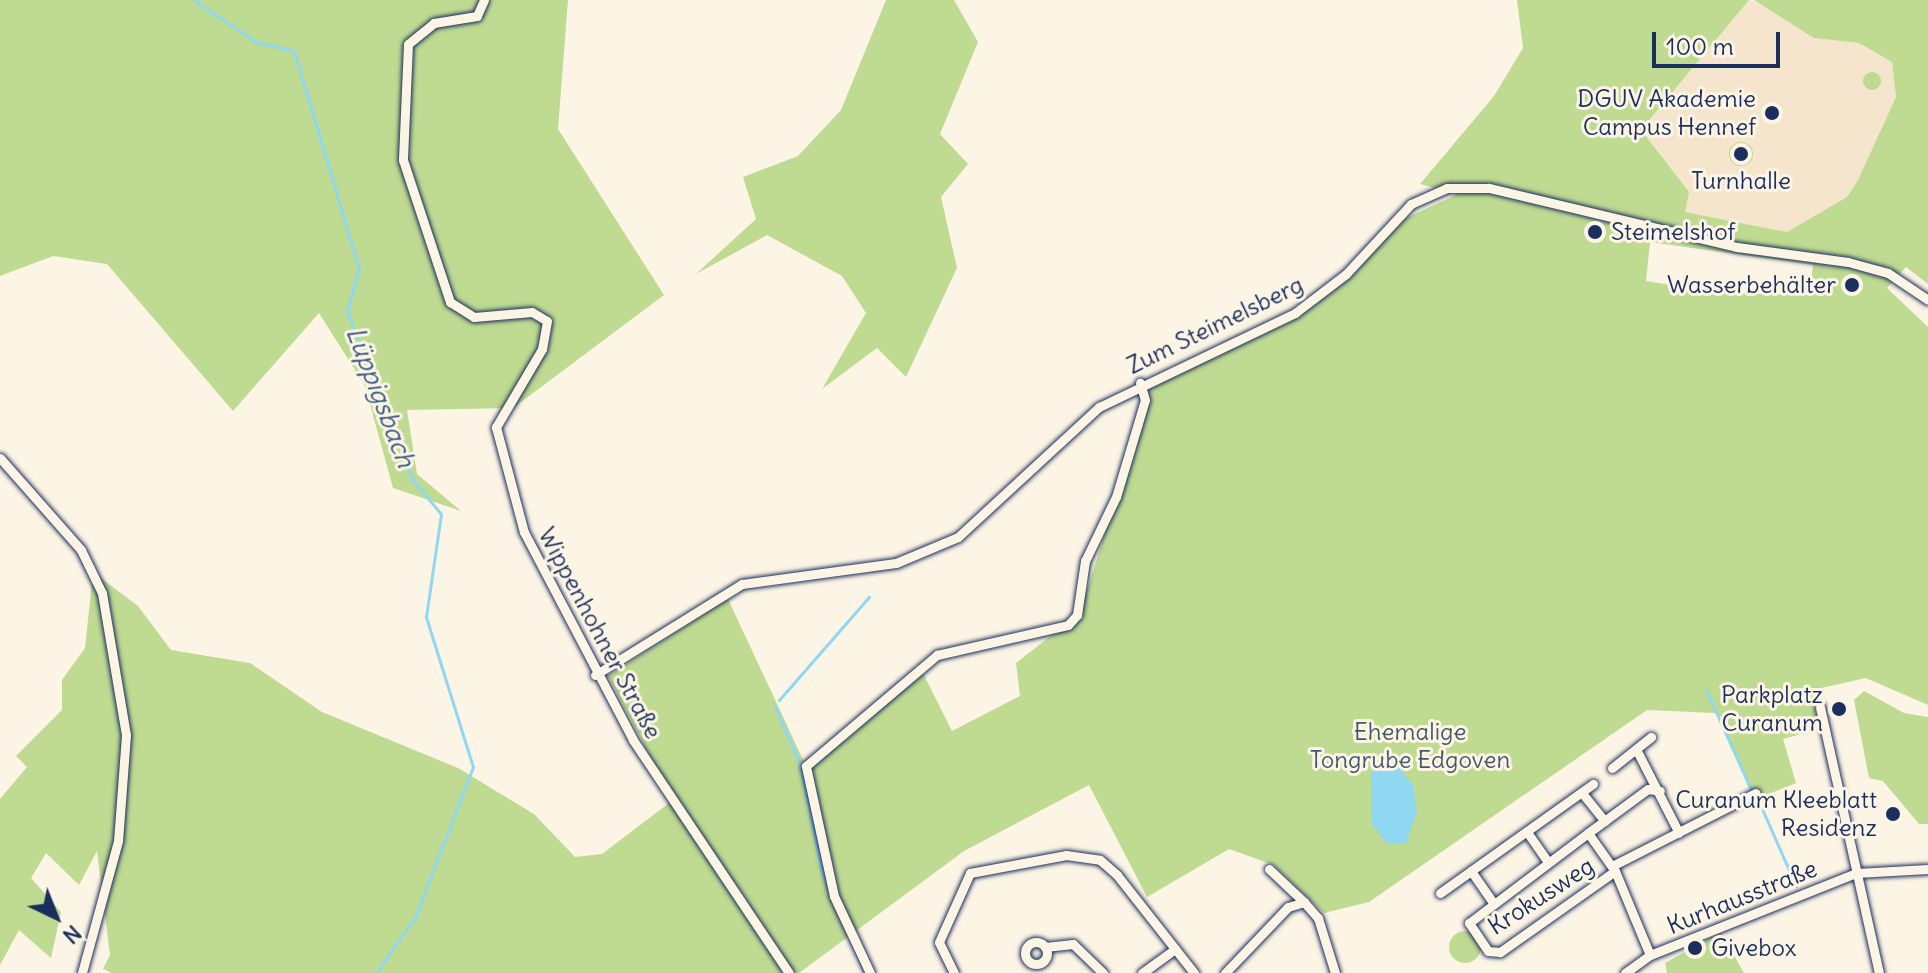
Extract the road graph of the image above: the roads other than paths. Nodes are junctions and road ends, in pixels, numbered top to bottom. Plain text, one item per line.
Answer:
1 (484, 0) edge
2 (1928, 300) edge
3 (1140, 383) junction
4 (0, 458) edge
5 (595, 675) junction
6 (1820, 707) dead end
7 (1651, 737) dead end
8 (1636, 749) junction
9 (1612, 768) dead end
10 (1593, 784) dead end
11 (1660, 791) junction
12 (1582, 793) junction
13 (1754, 795) dead end
14 (1605, 821) junction
15 (1527, 832) junction
16 (1588, 833) junction
17 (1679, 833) junction
18 (1548, 862) junction
19 (1613, 868) junction
20 (1269, 869) dead end
21 (1928, 869) edge
22 (1471, 871) junction
23 (1856, 873) junction
24 (1440, 893) dead end
25 (1492, 901) junction
26 (1304, 902) junction
27 (1045, 947) dead end
28 (1175, 949) junction
29 (1650, 955) junction
30 (82, 973) edge
31 (789, 973) edge
32 (870, 973) edge
33 (954, 973) edge
34 (1103, 973) edge
35 (1142, 973) edge
36 (1194, 973) edge
37 (1225, 973) edge
38 (1335, 973) edge
39 (1625, 973) edge
40 (1879, 973) edge

1 - 5 street, Wippenhohner Straße
2 - 3 street, Zum Steimelsberg
3 - 5 street, Zum Steimelsberg
3 - 32 street
4 - 30 street
5 - 31 street, Wippenhohner Straße
6 - 23 street
7 - 8 street
8 - 9 street
8 - 11 street
10 - 12 street
11 - 14 street
11 - 17 street
12 - 14 street
12 - 15 street
13 - 17 street, Krokusweg
14 - 16 street
15 - 18 street
15 - 22 street
16 - 18 street
16 - 19 street
17 - 19 street, Krokusweg
18 - 25 street
19 - 25 street, Krokusweg
19 - 29 street
20 - 26 street
21 - 23 street, Kurhausstraße
22 - 24 street
22 - 25 street
23 - 29 street, Kurhausstraße
23 - 40 street
26 - 37 street
26 - 38 street
27 - 34 street
28 - 33 street
28 - 35 street
28 - 36 street
29 - 39 street, Kurhausstraße

